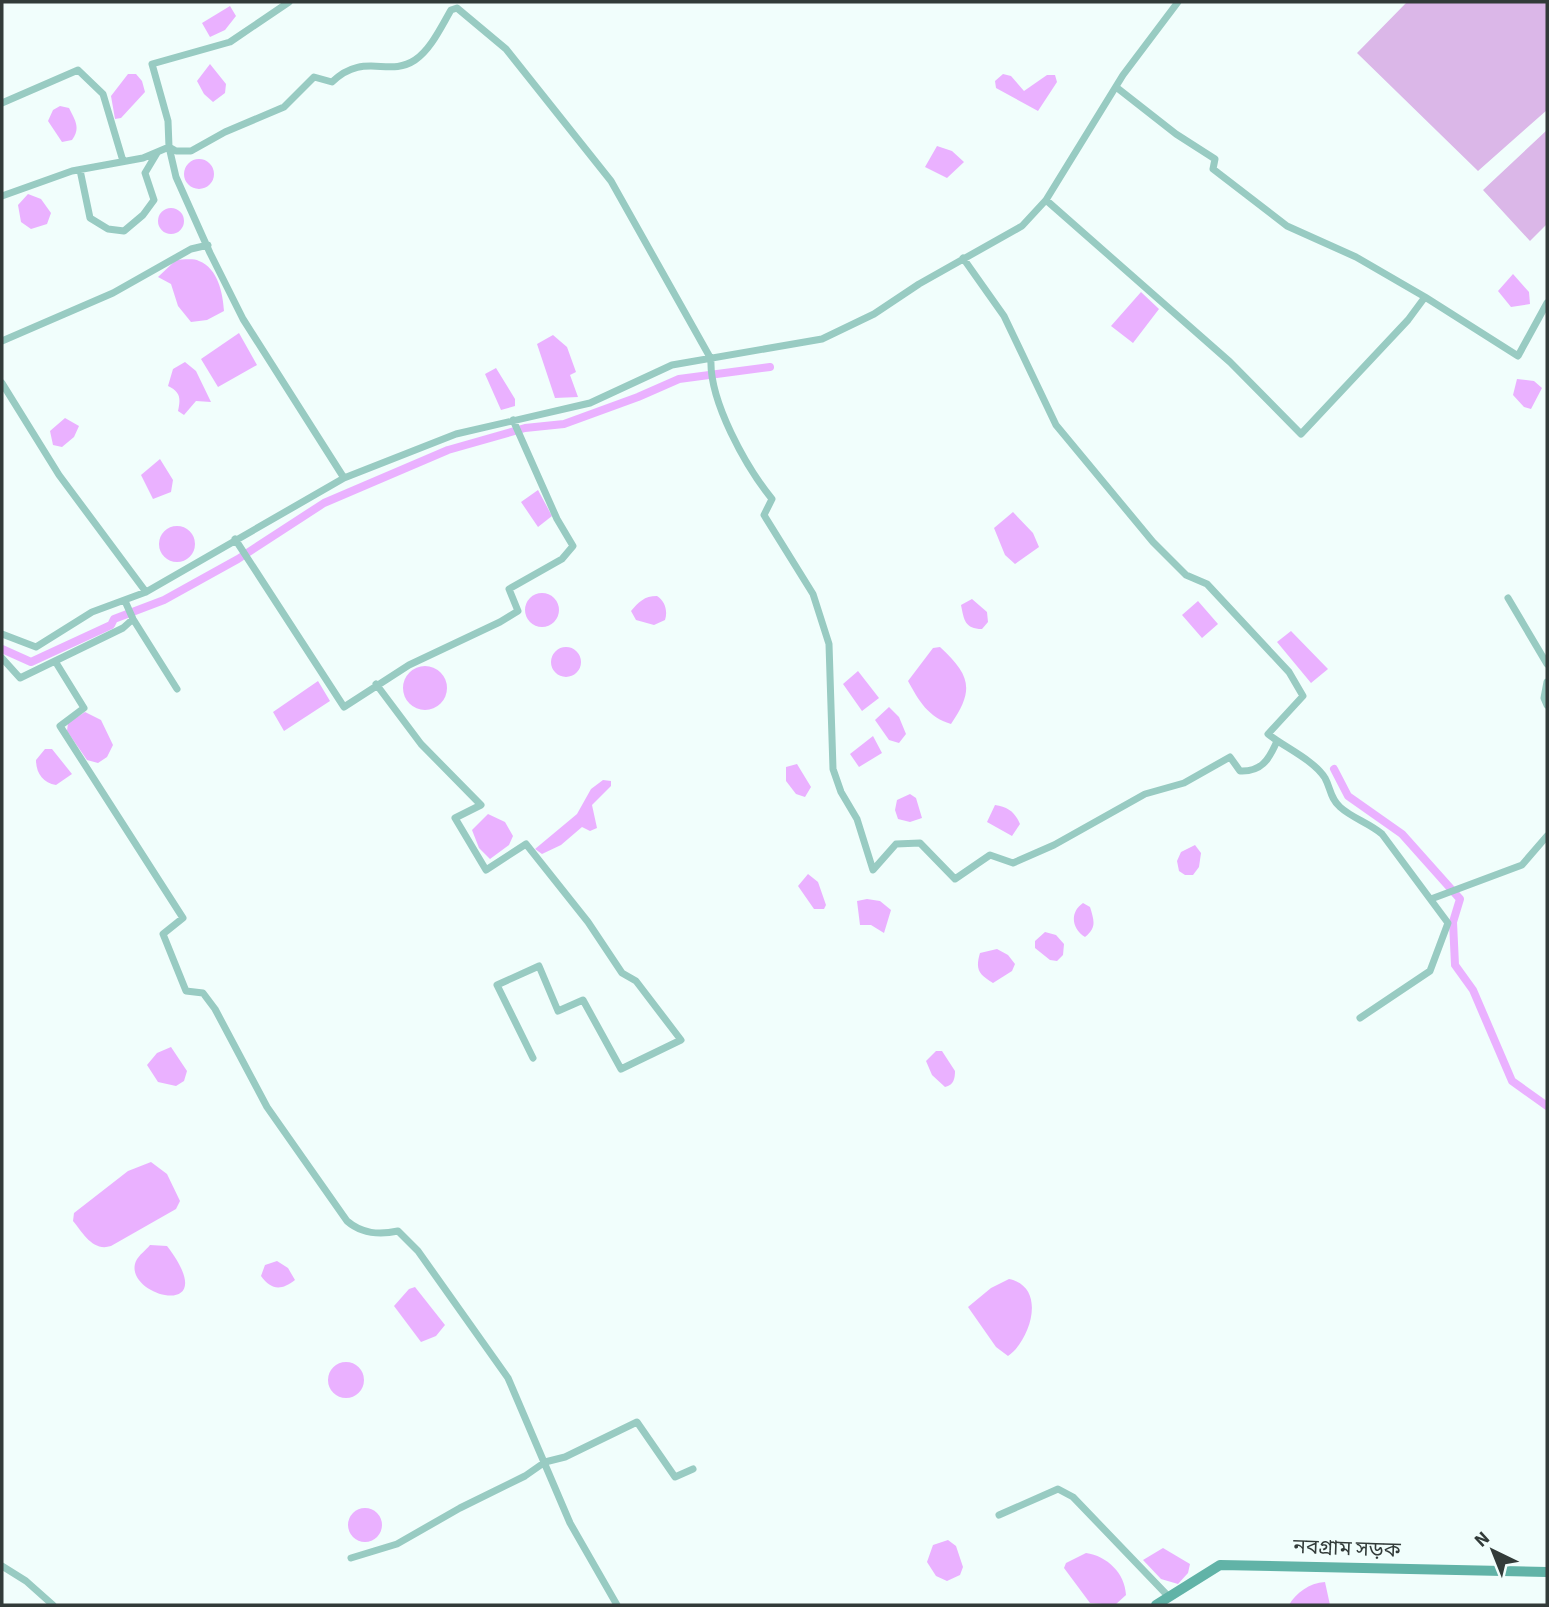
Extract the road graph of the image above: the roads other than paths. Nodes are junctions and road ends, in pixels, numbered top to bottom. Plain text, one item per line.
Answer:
1 (289, 2) edge
2 (1178, 2) edge
3 (1116, 87) junction
4 (2, 103) edge
5 (169, 147) junction
6 (158, 153) junction
7 (123, 162) junction
8 (80, 170) junction
9 (2, 196) edge
10 (1046, 200) junction
11 (208, 245) junction
12 (964, 259) junction
13 (1425, 297) junction
14 (1547, 303) edge
15 (2, 341) edge
16 (710, 359) junction
17 (2, 383) edge
18 (513, 422) junction
19 (344, 478) junction
20 (235, 540) junction
21 (146, 592) junction
22 (1508, 598) dead end
23 (125, 602) junction
24 (133, 619) junction
25 (2, 634) edge
26 (2, 658) edge
27 (55, 661) junction
28 (1547, 664) edge
29 (1547, 682) edge
30 (376, 684) junction
31 (177, 689) dead end
32 (1547, 705) edge
33 (1277, 741) junction
34 (1547, 836) edge
35 (1431, 899) junction
36 (1360, 1017) dead end
37 (533, 1058) dead end
38 (545, 1462) junction
39 (693, 1469) dead end
40 (999, 1515) dead end
41 (351, 1558) dead end
42 (2, 1566) edge
43 (1547, 1572) edge
44 (1168, 1597) junction
45 (53, 1605) edge
46 (617, 1605) edge
47 (1156, 1605) edge

1 - 5 street
2 - 3 street
3 - 10 street
3 - 13 street
4 - 7 street
5 - 6 street
5 - 11 street
5 - 16 street
6 - 7 street
6 - 8 street
7 - 8 street
8 - 9 street
10 - 12 street
10 - 13 street
11 - 15 street
11 - 19 street
12 - 16 street
12 - 33 street
13 - 14 street
16 - 18 street
16 - 33 street
17 - 21 street
18 - 19 street
18 - 30 street
19 - 20 street
20 - 21 street
20 - 30 street
21 - 23 street
22 - 28 street
23 - 24 street
23 - 25 street
24 - 27 street
24 - 31 street
26 - 27 street
27 - 38 street
29 - 32 street
30 - 37 street
33 - 35 street
34 - 35 street
35 - 36 street
38 - 39 street
38 - 41 street
38 - 46 street
40 - 44 street
42 - 45 street
43 - 44 main road, নবগ্রাম সড়ক
44 - 47 main road, নবগ্রাম সড়ক

